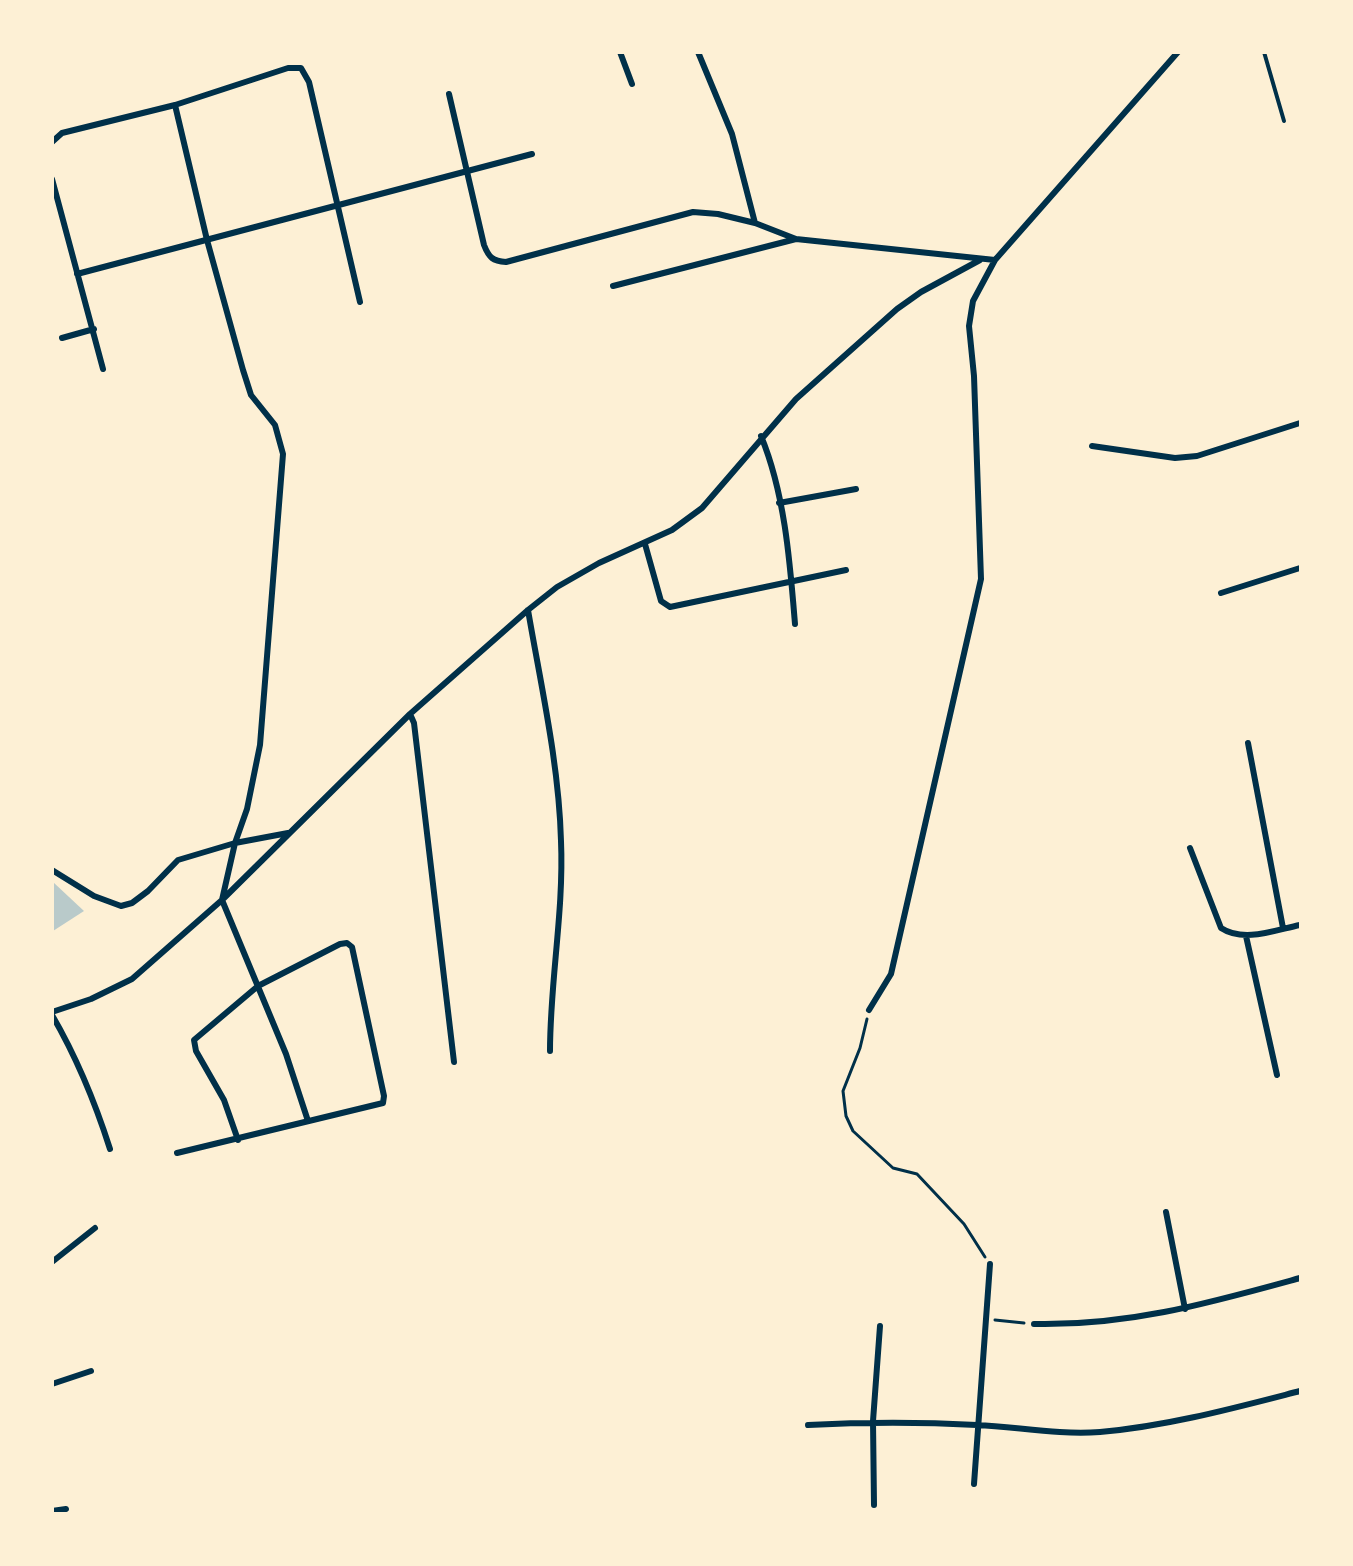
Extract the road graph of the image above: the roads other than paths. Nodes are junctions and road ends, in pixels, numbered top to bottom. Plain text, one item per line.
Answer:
1 (620, 52) edge
2 (698, 52) edge
3 (1178, 52) edge
4 (1264, 52) edge
5 (632, 84) dead end
6 (449, 94) dead end
7 (175, 105) junction
8 (1284, 121) dead end
9 (52, 142) edge
10 (532, 154) dead end
11 (468, 172) junction
12 (52, 179) edge
13 (338, 207) junction
14 (755, 223) junction
15 (796, 239) junction
16 (207, 240) junction
17 (980, 260) junction
18 (995, 260) junction
19 (77, 274) junction
20 (613, 286) dead end
21 (360, 302) dead end
22 (94, 329) junction
23 (62, 338) dead end
24 (103, 369) dead end
25 (1300, 423) edge
26 (761, 436) junction
27 (1092, 446) dead end
28 (856, 489) dead end
29 (779, 503) junction
30 (645, 544) junction
31 (1300, 568) edge
32 (846, 570) dead end
33 (791, 581) junction
34 (1221, 593) dead end
35 (528, 610) junction
36 (795, 624) dead end
37 (410, 714) junction
38 (1248, 743) dead end
39 (289, 833) junction
40 (235, 843) junction
41 (1190, 848) dead end
42 (52, 870) edge
43 (222, 900) junction
44 (1300, 925) edge
45 (1283, 928) junction
46 (1246, 936) junction
47 (258, 986) junction
48 (869, 1010) road end
49 (52, 1014) edge
50 (550, 1051) dead end
51 (454, 1062) dead end
52 (1278, 1075) dead end
53 (308, 1121) junction
54 (238, 1140) junction
55 (110, 1149) dead end
56 (177, 1153) dead end
57 (1166, 1212) dead end
58 (95, 1228) dead end
59 (52, 1262) edge
60 (990, 1264) road end
61 (1300, 1278) edge
62 (1185, 1309) junction
63 (1034, 1324) road end
64 (880, 1326) dead end
65 (91, 1371) dead end
66 (52, 1384) edge
67 (1300, 1391) edge
68 (873, 1421) junction
69 (808, 1425) dead end
70 (978, 1425) junction
71 (974, 1485) dead end
72 (874, 1505) dead end
73 (66, 1509) dead end
74 (52, 1511) edge

1 - 5 street
2 - 14 street
3 - 18 street
4 - 8 lane
6 - 11 street
7 - 9 street
7 - 13 street
7 - 16 street
10 - 11 street
11 - 13 street
11 - 14 street
12 - 19 street
13 - 16 street
13 - 21 street
14 - 15 street
15 - 17 street
15 - 20 street
16 - 19 street
16 - 40 street
17 - 18 street
17 - 26 street
18 - 48 street
19 - 22 street
22 - 23 street
22 - 24 street
25 - 27 street
26 - 29 street
26 - 30 street
28 - 29 street
29 - 33 street
30 - 33 street
30 - 35 street
31 - 34 street
32 - 33 street
33 - 36 street
35 - 37 street
35 - 50 street
37 - 39 street
37 - 51 street
38 - 45 street
39 - 40 street
39 - 43 street
40 - 42 street
40 - 43 street
41 - 46 street
43 - 47 street
43 - 49 street
44 - 45 street
45 - 46 street
46 - 52 street
47 - 53 street
47 - 53 street
47 - 54 street
49 - 55 street
53 - 54 street
54 - 56 street
57 - 62 street
58 - 59 street
60 - 70 street
61 - 62 street
62 - 63 street
64 - 68 street
65 - 66 street
67 - 70 street
68 - 69 street
68 - 70 street
68 - 72 street
70 - 71 street
73 - 74 street

